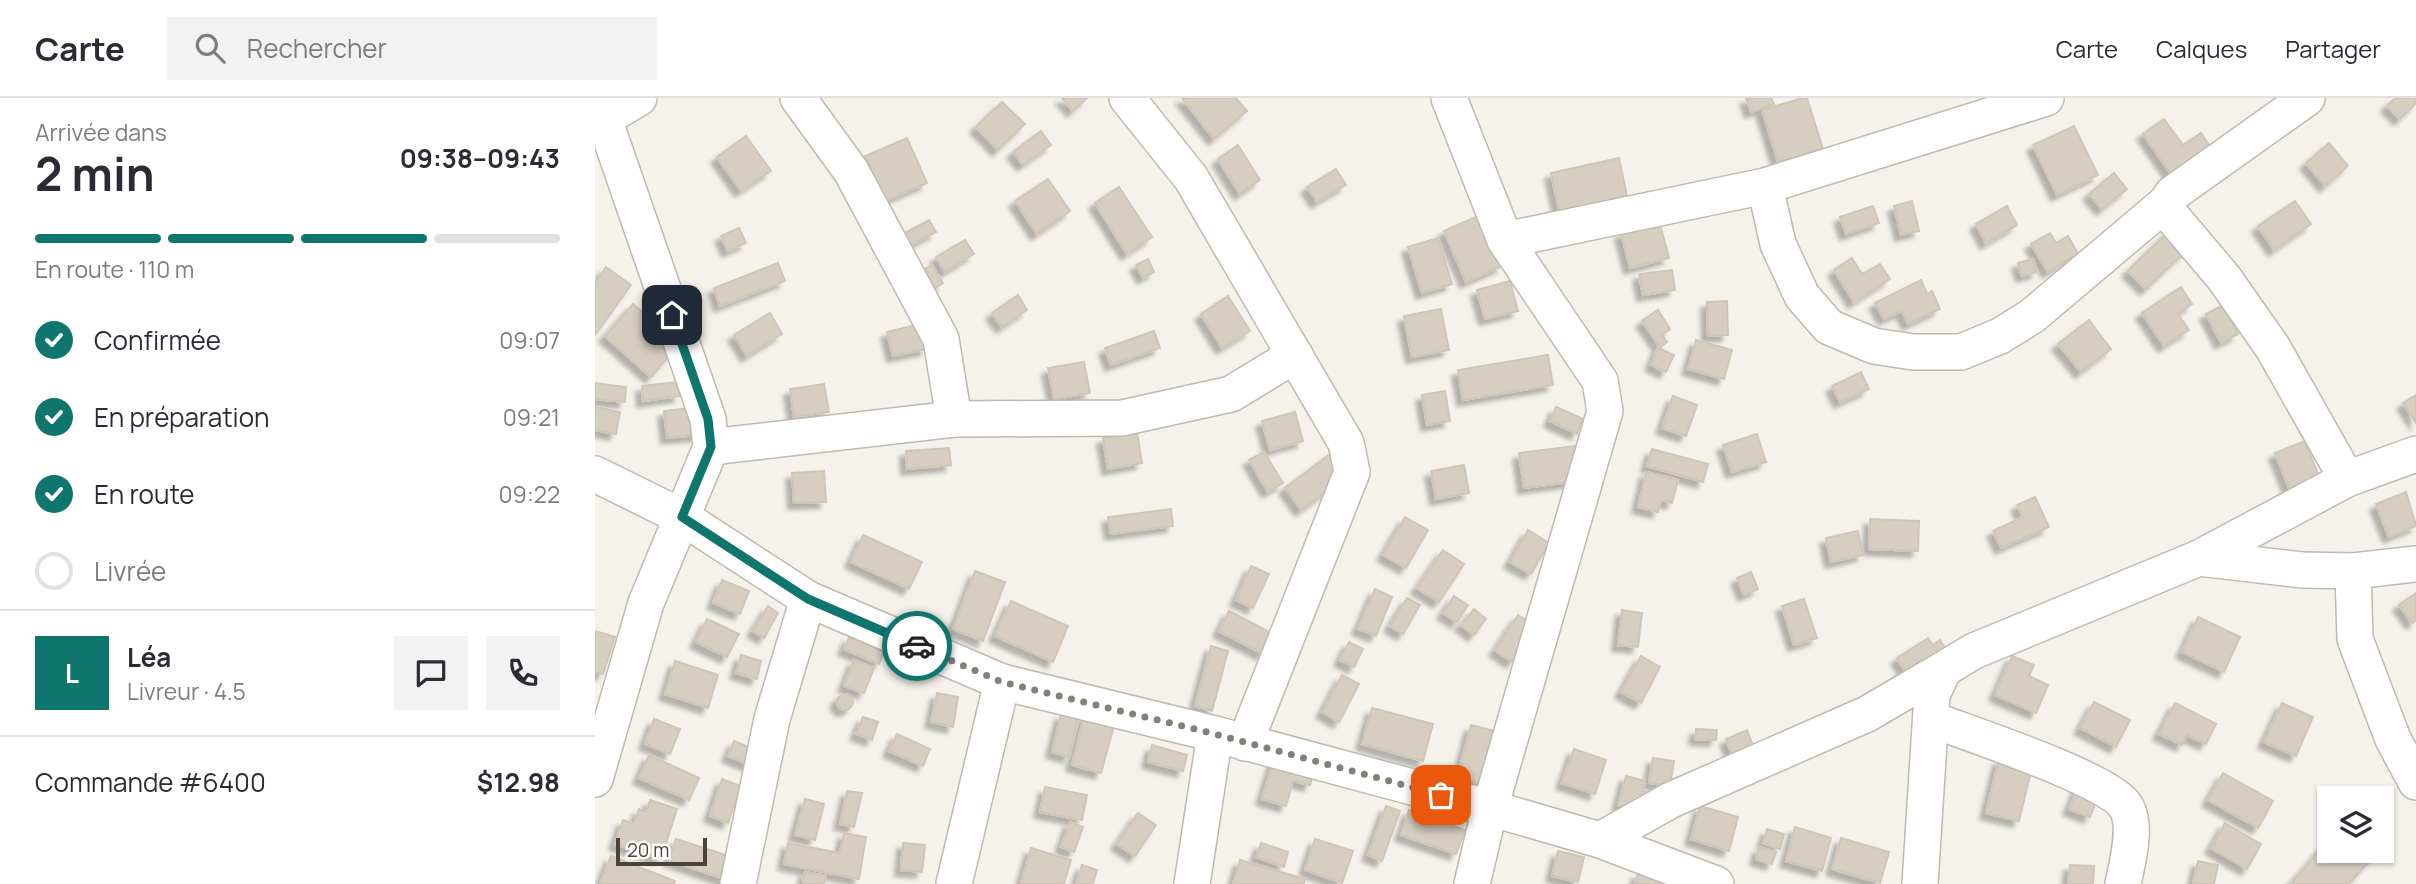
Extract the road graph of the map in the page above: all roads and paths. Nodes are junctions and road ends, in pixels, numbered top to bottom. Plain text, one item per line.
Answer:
1 (639, 98) edge
2 (798, 98) edge
3 (1127, 98) edge
4 (1449, 98) edge
5 (2046, 98) edge
6 (2307, 98) edge
7 (599, 111) edge
8 (1765, 186) junction
9 (2166, 203) junction
10 (1505, 240) junction
11 (1295, 355) junction
12 (954, 419) junction
13 (711, 447) junction
14 (2416, 454) edge
15 (595, 474) edge
16 (2347, 479) junction
17 (682, 517) junction
18 (2199, 558) junction
19 (2416, 564) edge
20 (2353, 571) junction
21 (808, 599) junction
22 (1944, 668) junction
23 (1002, 682) junction
24 (1931, 719) junction
25 (1230, 738) junction
26 (595, 779) edge
27 (2416, 782) edge
28 (1490, 808) junction
29 (1600, 840) junction
30 (738, 884) edge
31 (954, 884) edge
32 (1192, 884) edge
33 (1472, 884) edge
34 (1716, 884) edge
35 (1920, 884) edge
36 (2123, 884) edge

1 - 7 street
2 - 12 street
3 - 11 street
4 - 10 street
5 - 8 street
6 - 9 street
7 - 13 street
8 - 9 street
8 - 10 street
9 - 16 street
10 - 28 street
11 - 12 street
11 - 25 street
12 - 13 street
13 - 17 street
14 - 16 street
15 - 17 street
16 - 18 street
17 - 21 street
17 - 26 street
18 - 20 street
18 - 22 street
19 - 20 street
20 - 27 street
21 - 23 street
21 - 30 street
22 - 24 street
22 - 29 street
23 - 25 street
23 - 31 street
24 - 35 street
24 - 36 street
25 - 28 street
25 - 32 street
28 - 29 street
28 - 33 street
29 - 34 street

